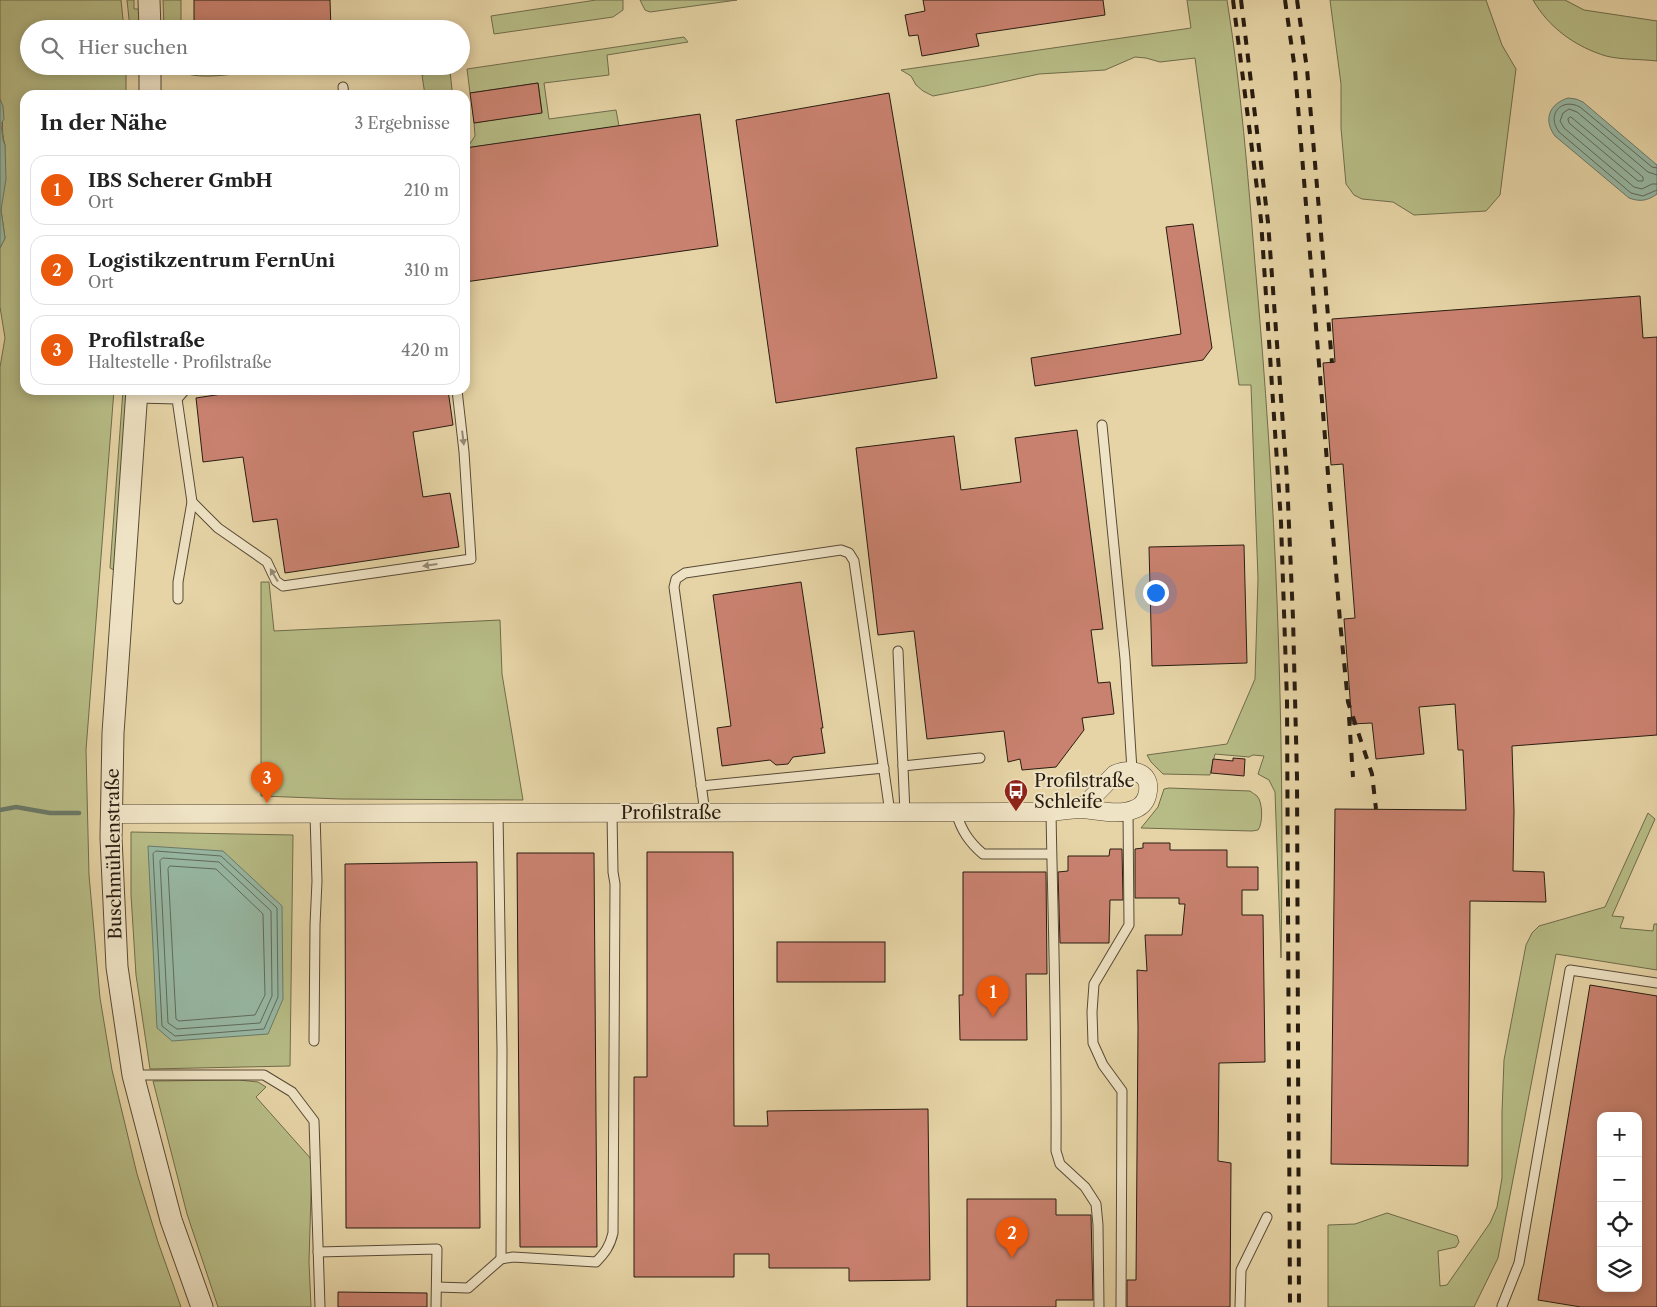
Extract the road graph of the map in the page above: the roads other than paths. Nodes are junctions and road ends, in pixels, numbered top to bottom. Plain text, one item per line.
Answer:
1 (149, 0) edge
2 (150, 20) edge
3 (150, 75) edge
4 (150, 90) edge
5 (137, 395) edge
6 (145, 395) edge
7 (181, 395) edge
8 (457, 395) edge
9 (177, 399) junction
10 (1102, 425) dead end
11 (192, 502) junction
12 (178, 600) dead end
13 (898, 651) dead end
14 (980, 758) dead end
15 (903, 766) junction
16 (884, 768) junction
17 (1132, 770) junction
18 (701, 786) junction
19 (1081, 809) junction
20 (1128, 811) junction
21 (956, 812) junction
22 (1051, 812) junction
23 (705, 813) junction
24 (897, 813) junction
25 (111, 814) junction
26 (315, 814) junction
27 (498, 814) junction
28 (612, 814) junction
29 (1051, 854) junction
30 (1657, 983) edge
31 (314, 1041) dead end
32 (133, 1075) junction
33 (1267, 1217) dead end
34 (318, 1252) junction
35 (501, 1259) junction
36 (436, 1287) junction
37 (202, 1307) edge
38 (320, 1307) edge
39 (436, 1307) edge
40 (1099, 1307) edge
41 (1121, 1307) edge
42 (1240, 1307) edge
43 (1503, 1307) edge

1 - 2 street
3 - 4 street
5 - 25 street, Buschmühlenstraße
6 - 9 lane
7 - 9 lane
8 -> 11 lane
9 - 11 lane
10 - 17 lane
11 - 12 lane
13 - 15 lane
14 - 15 lane
15 - 24 lane
16 - 18 lane
16 - 18 lane
16 - 24 lane
17 - 19 street
17 - 20 street
18 - 23 lane
19 - 20 street, Profilstraße
19 - 22 street, Profilstraße
20 - 41 lane
21 - 22 street, Profilstraße
21 - 24 street, Profilstraße
21 - 29 lane
22 - 29 lane
23 - 24 street, Profilstraße
23 - 28 street, Profilstraße
25 - 26 street, Profilstraße
25 - 32 street, Buschmühlenstraße
26 - 27 street, Profilstraße
26 - 31 lane
27 - 28 street, Profilstraße
27 - 35 lane
28 - 35 lane
29 - 40 lane
30 - 43 lane
32 - 34 lane
32 - 37 street, Buschmühlenstraße
33 - 42 lane
34 - 36 lane
34 - 38 lane
35 - 36 lane
36 - 39 lane

